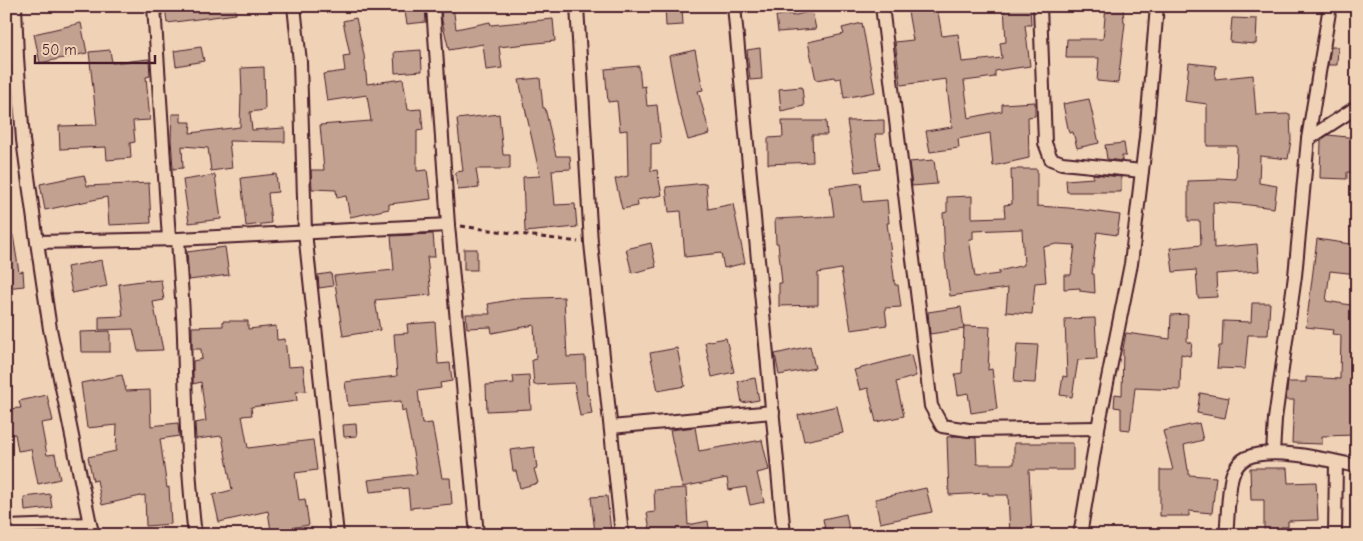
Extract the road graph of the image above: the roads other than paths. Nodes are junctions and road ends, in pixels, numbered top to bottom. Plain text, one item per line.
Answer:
1 (15, 6) edge
2 (154, 6) edge
3 (294, 6) edge
4 (432, 6) edge
5 (577, 6) edge
6 (734, 6) edge
7 (882, 6) edge
8 (1040, 6) edge
9 (1157, 6) edge
10 (1330, 6) edge
11 (11, 57) edge
12 (1357, 107) edge
13 (1308, 139) junction
14 (1142, 171) junction
15 (448, 224) junction
16 (305, 232) junction
17 (174, 239) junction
18 (37, 242) junction
19 (773, 412) junction
20 (611, 427) junction
21 (1098, 428) junction
22 (1273, 453) junction
23 (1336, 462) junction
24 (1357, 466) edge
25 (6, 527) edge
26 (91, 529) edge
27 (195, 535) edge
28 (337, 535) edge
29 (477, 535) edge
30 (622, 535) edge
31 (784, 535) edge
32 (1080, 535) edge
33 (1226, 535) edge
34 (1335, 535) edge

1 - 11 street
2 - 17 street
3 - 16 street
4 - 15 street
5 - 20 street
6 - 19 street
7 - 21 street
8 - 14 street
9 - 14 street
10 - 13 street
11 - 18 street
12 - 13 street
13 - 22 street
14 - 21 street
15 - 16 street
15 - 29 street
16 - 17 street
16 - 28 street
17 - 18 street
17 - 27 street
18 - 26 street
19 - 20 street
19 - 31 street
20 - 30 street
21 - 32 street
22 - 23 street
22 - 33 street
23 - 24 street
23 - 34 street
25 - 26 street

